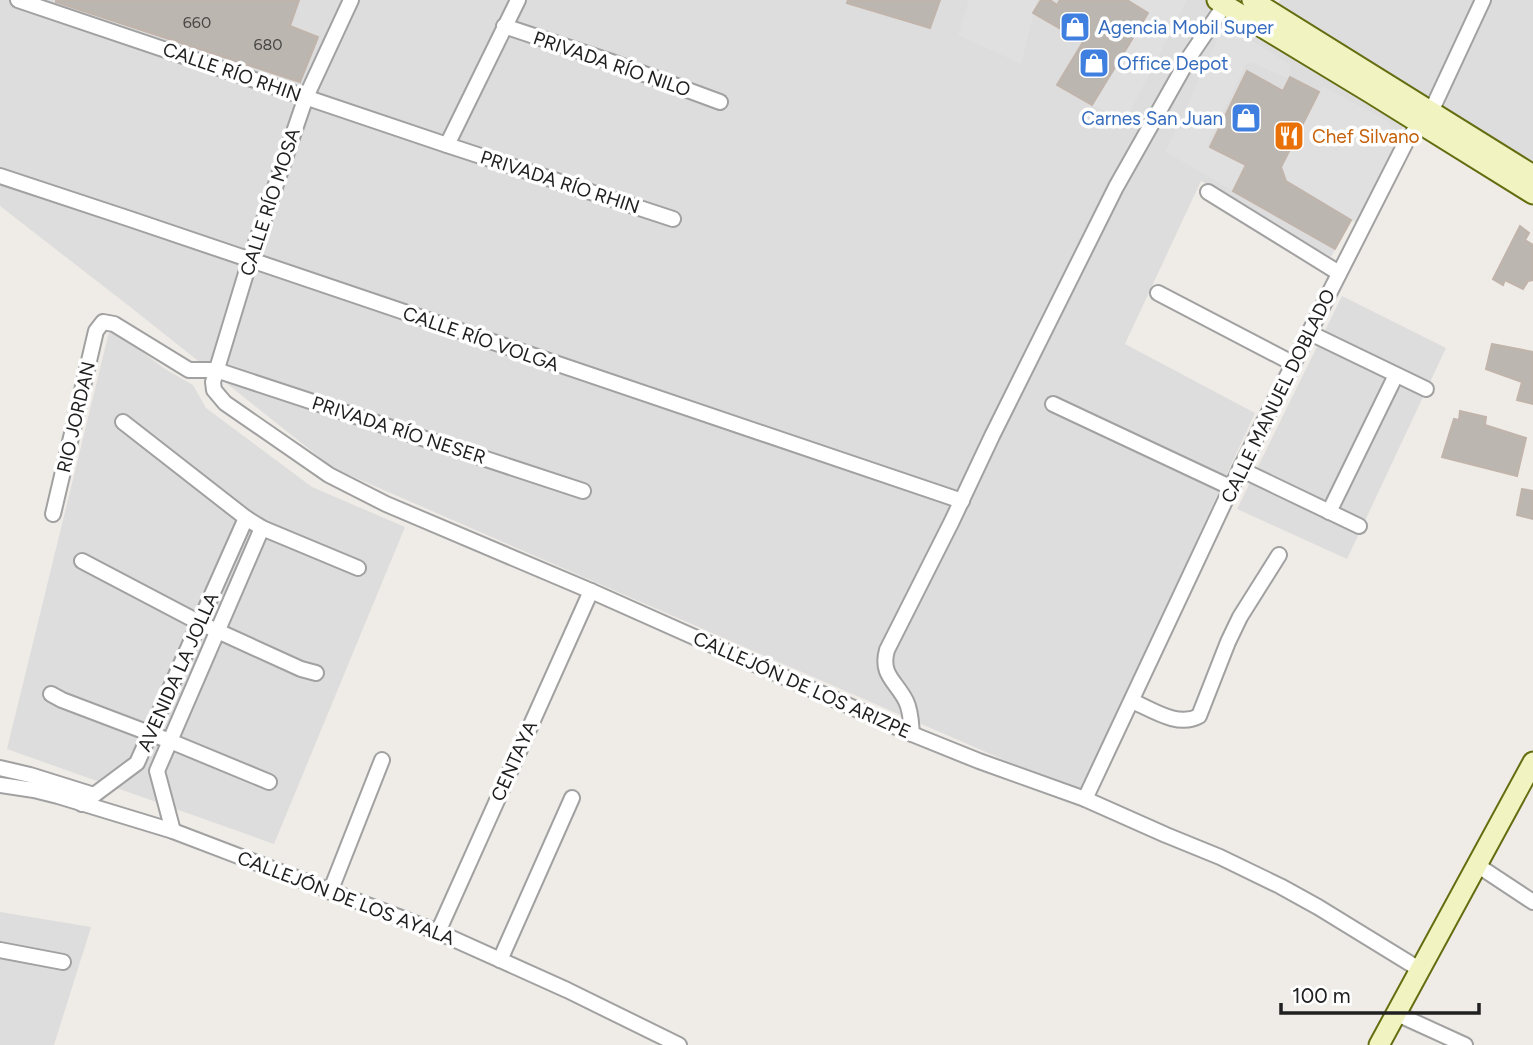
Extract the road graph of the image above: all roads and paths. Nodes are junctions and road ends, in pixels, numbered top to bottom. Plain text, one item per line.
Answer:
1 (18, 0) edge
2 (351, 0) edge
3 (518, 0) edge
4 (1483, 0) edge
5 (1223, 2) edge
6 (1260, 8) edge
7 (504, 26) junction
8 (306, 97) junction
9 (720, 102) dead end
10 (1425, 117) junction
11 (447, 145) junction
12 (1533, 175) edge
13 (0, 176) edge
14 (1208, 192) dead end
15 (1533, 194) edge
16 (673, 219) dead end
17 (250, 260) junction
18 (1339, 272) junction
19 (1158, 293) dead end
20 (103, 322) joint
21 (1310, 333) junction
22 (1294, 363) junction
23 (216, 370) junction
24 (1396, 375) junction
25 (1426, 389) dead end
26 (1053, 404) dead end
27 (123, 422) dead end
28 (1240, 469) junction
29 (1232, 488) junction
30 (583, 491) dead end
31 (962, 501) junction
32 (1329, 512) junction
33 (53, 514) dead end
34 (246, 518) junction
35 (1359, 526) dead end
36 (262, 528) junction
37 (1279, 555) dead end
38 (82, 561) dead end
39 (358, 568) dead end
40 (591, 590) junction
41 (200, 624) junction
42 (217, 631) junction
43 (316, 673) dead end
44 (51, 694) dead end
45 (1132, 701) junction
46 (150, 734) junction
47 (912, 734) junction
48 (170, 741) junction
49 (382, 760) dead end
50 (137, 762) junction
51 (0, 768) edge
52 (157, 771) junction
53 (1530, 771) edge
54 (269, 782) dead end
55 (0, 785) edge
56 (572, 798) dead end
57 (88, 799) junction
58 (1085, 799) junction
59 (173, 831) junction
60 (1477, 864) junction
61 (330, 892) junction
62 (1533, 902) edge
63 (438, 932) junction
64 (0, 950) edge
65 (500, 960) junction
66 (63, 962) dead end
67 (1419, 970) junction
68 (1396, 1014) junction
69 (679, 1045) edge
70 (1379, 1045) edge
71 (1465, 1045) edge

1 - 8 street, CALLE RÍO RHIN
2 - 8 street, CALLE RÍO MOSA
3 - 7 street
4 - 10 street, CALLE MANUEL DOBLADO
5 - 6 main road
5 - 31 street
6 - 10 main road
7 - 9 street, PRIVADA RÍO NILO
7 - 11 street
8 - 11 street, CALLE RÍO RHIN
8 - 17 street, CALLE RÍO MOSA
10 - 12 main road
10 - 15 main road
10 - 18 street, CALLE MANUEL DOBLADO
11 - 16 street, PRIVADA RÍO RHIN
13 - 17 street, CALLE RÍO VOLGA
14 - 18 street
17 - 23 street, CALLE RÍO MOSA
17 - 31 street, CALLE RÍO VOLGA
18 - 21 street, CALLE MANUEL DOBLADO
19 - 22 street
20 - 23 street, PRIVADA RÍO NESER
20 - 33 street, RIO JORDAN
21 - 22 street, CALLE MANUEL DOBLADO
21 - 24 street
22 - 28 street, CALLE MANUEL DOBLADO
23 - 30 street, PRIVADA RÍO NESER
23 - 40 street, CALLEJÓN DE LOS ARIZPE
24 - 25 street
24 - 32 street
26 - 29 street
27 - 34 street
28 - 29 street, CALLE MANUEL DOBLADO
28 - 32 street
29 - 45 street, CALLE MANUEL DOBLADO
31 - 47 street
32 - 35 street
34 - 36 street
34 - 41 street, AVENIDA LA JOLLA
36 - 39 street
36 - 42 street, AVENIDA LA JOLLA
37 - 45 street
38 - 41 street
40 - 47 street, CALLEJÓN DE LOS ARIZPE
40 - 63 street, CENTAYA
41 - 42 street
41 - 46 street, AVENIDA LA JOLLA
42 - 43 street
42 - 48 street, AVENIDA LA JOLLA
44 - 46 street
45 - 58 street, CALLE MANUEL DOBLADO
46 - 48 street
46 - 50 street, AVENIDA LA JOLLA
47 - 58 street, CALLEJÓN DE LOS ARIZPE
48 - 52 street, AVENIDA LA JOLLA
48 - 54 street
49 - 61 street
50 - 52 street
50 - 57 street, AVENIDA LA JOLLA
51 - 57 street
52 - 59 street, AVENIDA LA JOLLA
53 - 60 main road
55 - 57 street, CALLEJÓN DE LOS AYALA
56 - 65 street
57 - 59 street, CALLEJÓN DE LOS AYALA
58 - 67 street, CALLEJÓN DE LOS ARIZPE
59 - 61 street, CALLEJÓN DE LOS AYALA
60 - 62 street
60 - 67 main road
61 - 63 street, CALLEJÓN DE LOS AYALA
63 - 65 street, CALLEJÓN DE LOS AYALA
64 - 66 street
65 - 69 street, CALLEJÓN DE LOS AYALA
67 - 68 main road
68 - 70 main road
68 - 71 street

